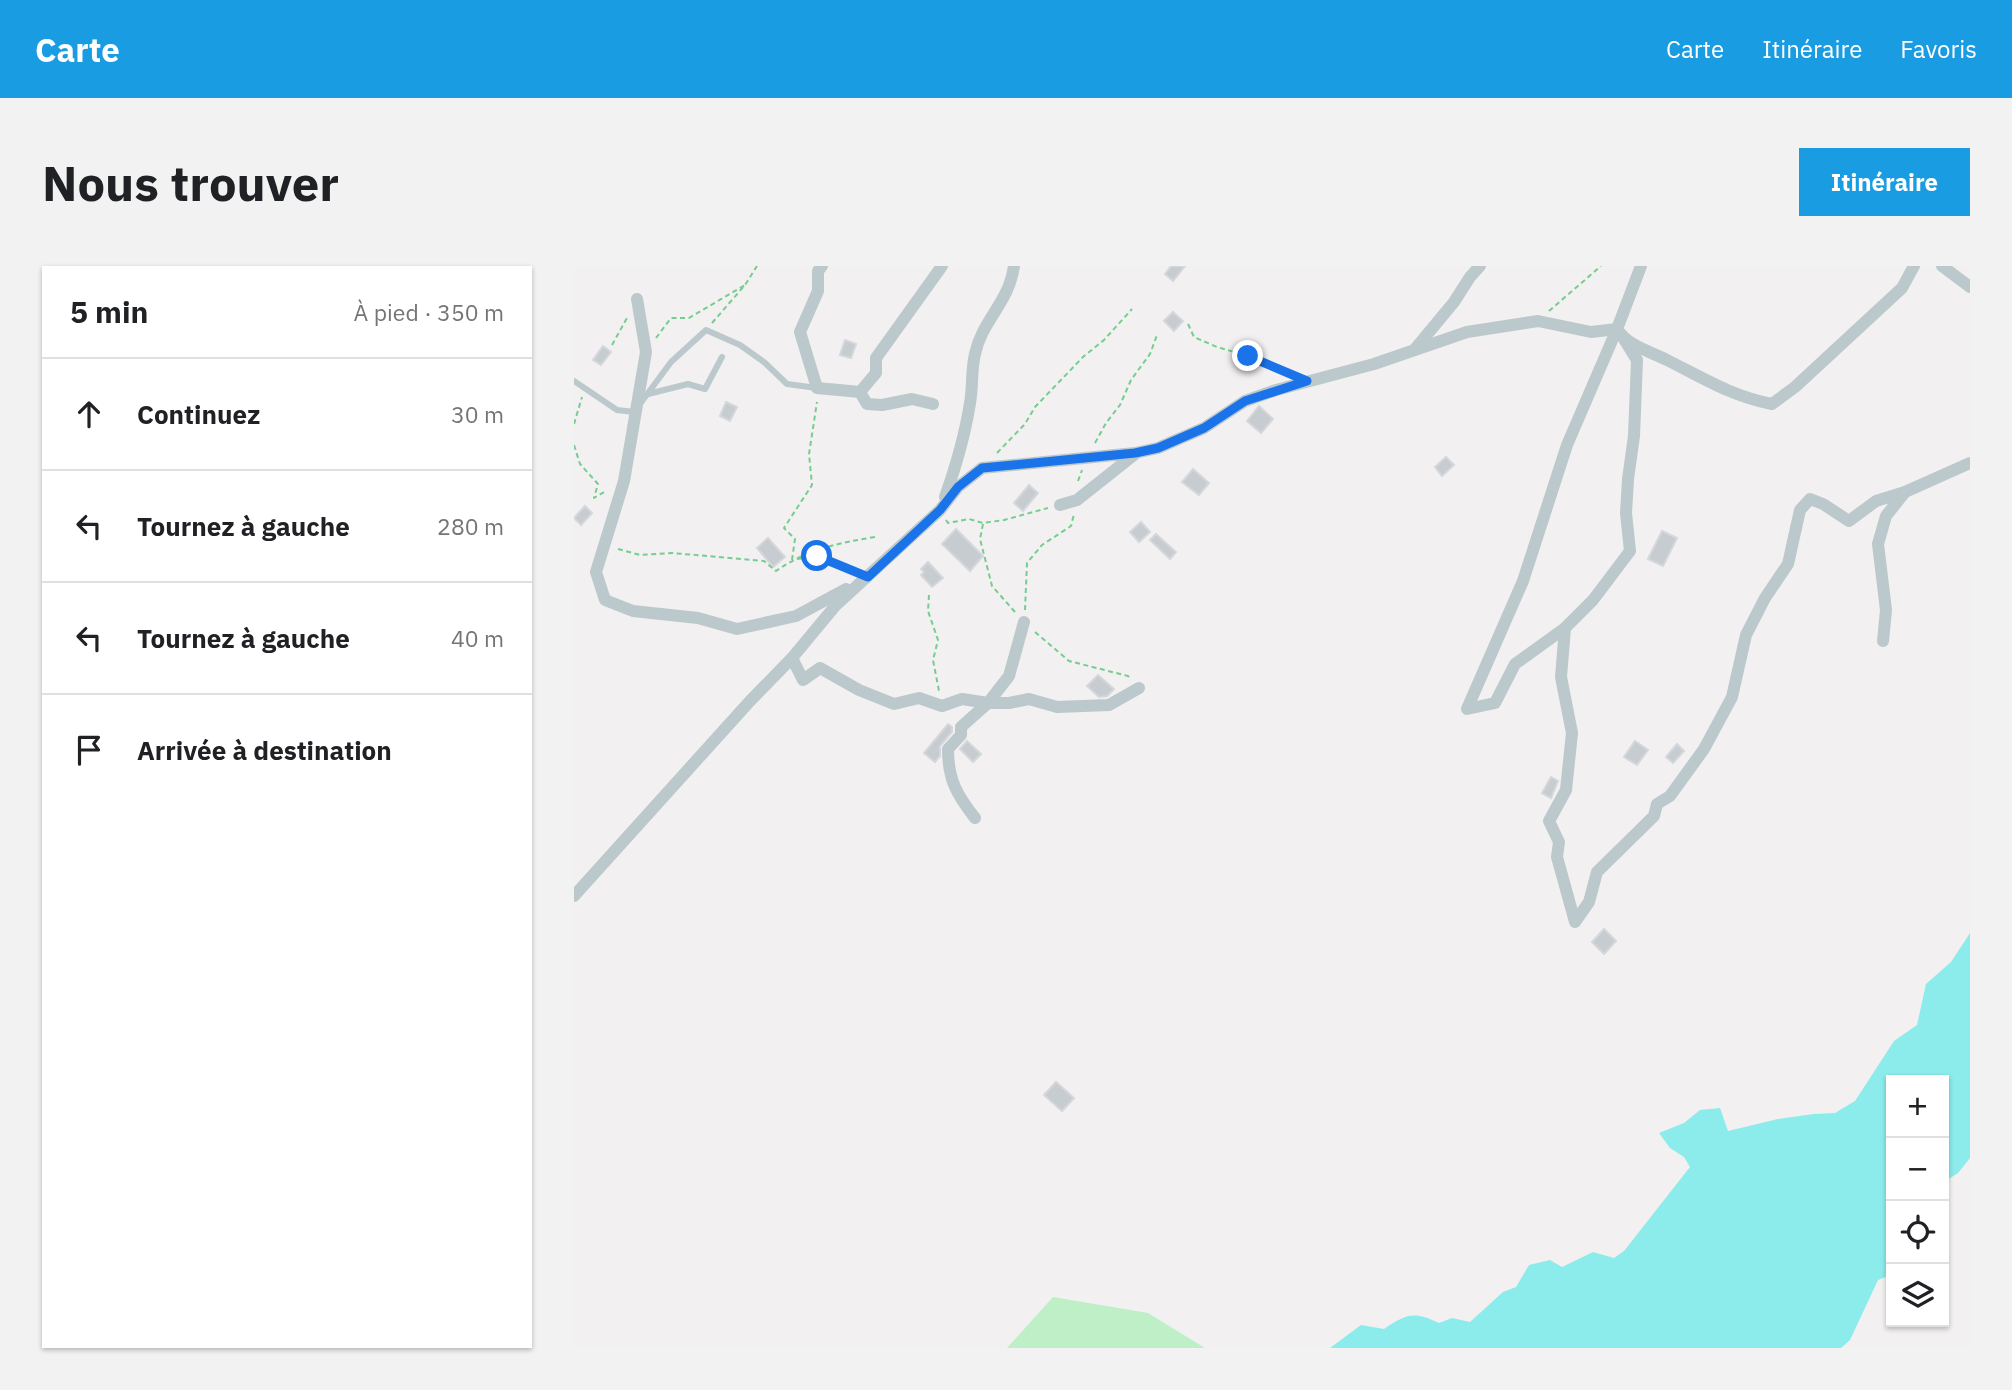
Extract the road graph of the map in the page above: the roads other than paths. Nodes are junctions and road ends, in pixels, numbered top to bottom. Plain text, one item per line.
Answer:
1 (822, 266) edge
2 (942, 266) edge
3 (1480, 266) edge
4 (1641, 266) edge
5 (1914, 266) edge
6 (1942, 266) edge
7 (1015, 270) edge
8 (1970, 287) edge
9 (637, 299) road end
10 (1620, 334) junction
11 (1415, 349) junction
12 (722, 357) dead end
13 (574, 381) edge
14 (817, 388) junction
15 (860, 392) junction
16 (648, 394) junction
17 (933, 404) dead end
18 (634, 412) junction
19 (1135, 453) junction
20 (1970, 463) edge
21 (1905, 492) junction
22 (1060, 505) road end
23 (940, 510) junction
24 (868, 577) junction
25 (1024, 622) road end
26 (1565, 628) junction
27 (1883, 641) dead end
28 (792, 658) junction
29 (1139, 688) road end
30 (988, 703) junction
31 (975, 818) dead end
32 (574, 896) edge

1 - 14 street
2 - 15 street
3 - 11 street
4 - 10 street
5 - 10 street
6 - 8 street
7 - 23 street
9 - 18 street
10 - 11 street
10 - 26 street
10 - 26 street
11 - 19 street
12 - 16 lane
13 - 18 lane
14 - 15 street
14 - 16 lane
15 - 17 street
16 - 18 lane
18 - 24 street
19 - 22 street
19 - 23 street
20 - 21 street
21 - 26 street
21 - 27 street
23 - 24 street
24 - 28 street
25 - 30 street
28 - 30 street
28 - 32 street
29 - 30 street
30 - 31 street

